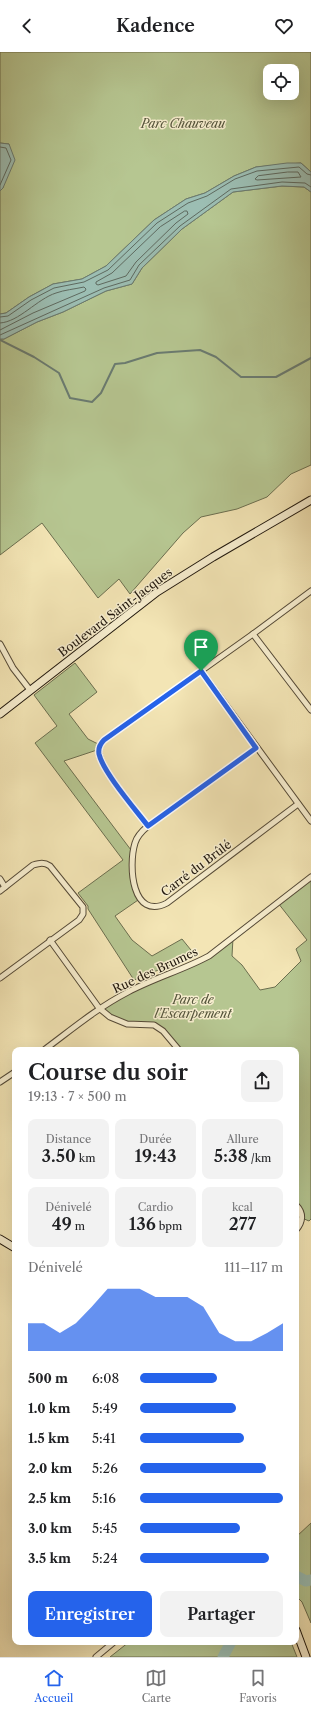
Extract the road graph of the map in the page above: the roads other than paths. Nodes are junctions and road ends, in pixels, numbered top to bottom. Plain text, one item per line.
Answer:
1 (311, 500) edge
2 (311, 591) edge
3 (253, 634) junction
4 (0, 644) edge
5 (201, 671) junction
6 (30, 690) junction
7 (311, 710) edge
8 (0, 714) edge
9 (256, 748) junction
10 (298, 804) junction
11 (311, 821) edge
12 (148, 826) junction
13 (311, 877) edge
14 (0, 879) edge
15 (5, 887) junction
16 (0, 891) edge
17 (50, 940) junction
18 (0, 978) edge
19 (99, 1008) junction
20 (48, 1047) edge
21 (176, 1047) edge
22 (12, 1074) edge
23 (0, 1082) edge
24 (299, 1209) edge
25 (299, 1226) edge
26 (0, 1239) edge
27 (12, 1246) edge
28 (299, 1638) edge
29 (110, 1645) edge
30 (96, 1657) edge
31 (306, 1657) edge

1 - 6 street, Boulevard Saint-Jacques
2 - 3 street
3 - 5 street
3 - 7 street
4 - 6 street
5 - 9 street
5 - 12 street
6 - 8 street, Boulevard Saint-Jacques
9 - 10 street
9 - 12 street, Carré du Brûlé
10 - 11 street
10 - 12 street, Carré du Brûlé
13 - 19 street, Rue des Brumes
14 - 15 street
15 - 16 street
15 - 17 street
17 - 18 street
17 - 19 street
19 - 20 street, Rue des Brumes
19 - 21 street
22 - 23 street
24 - 25 street
26 - 27 street
28 - 31 street
29 - 30 street

